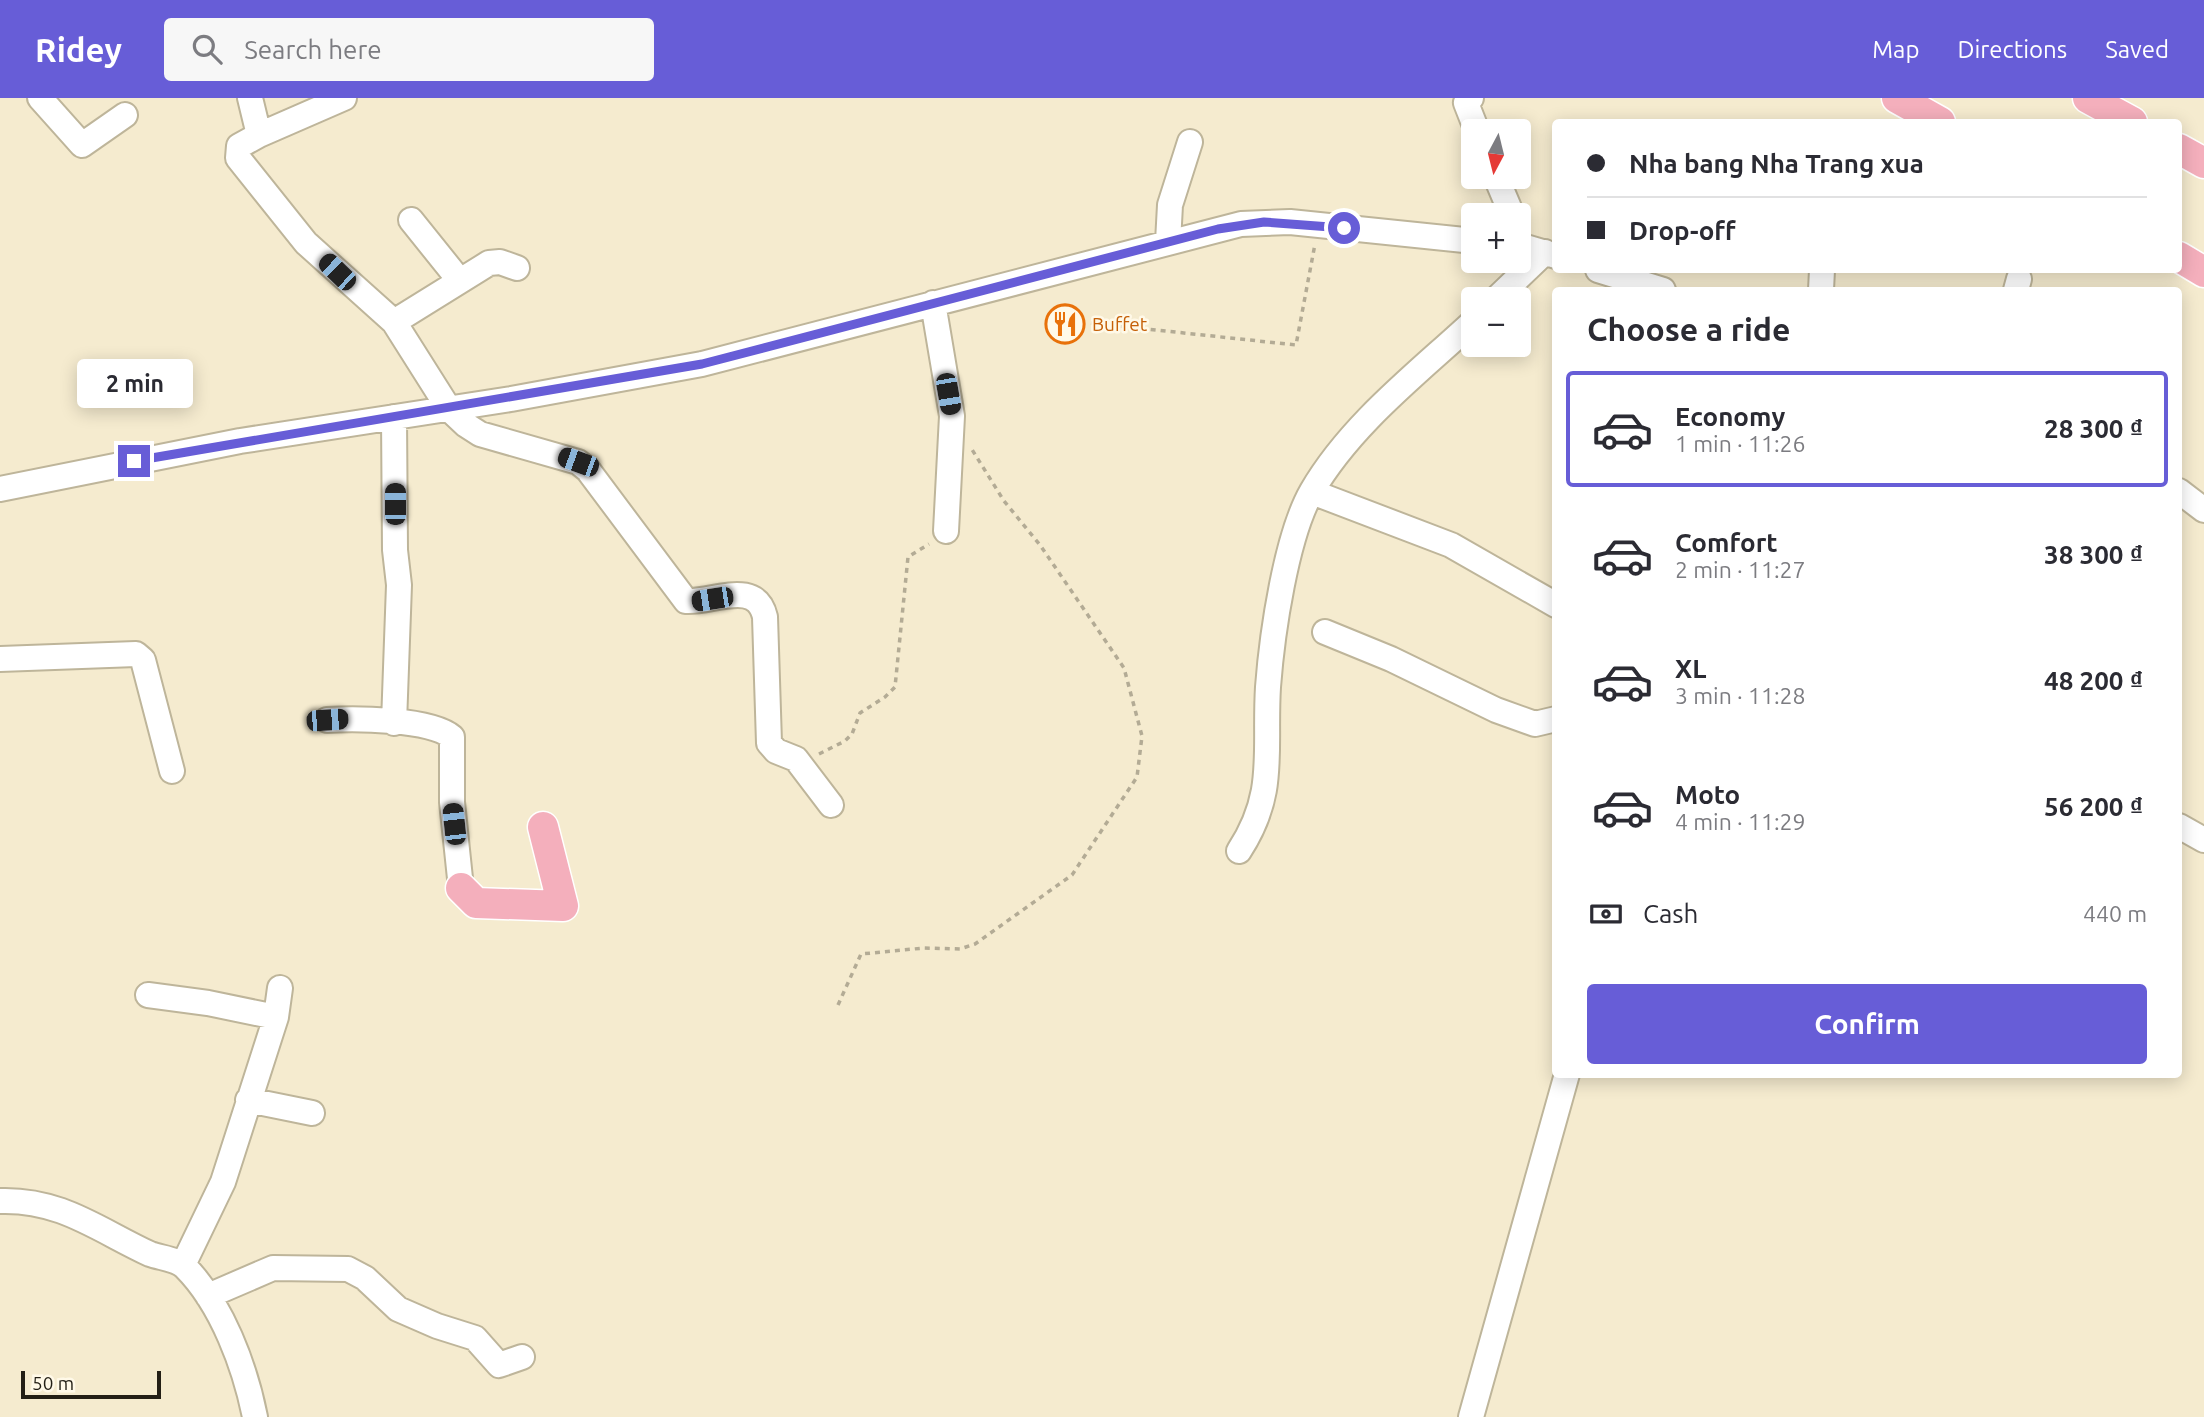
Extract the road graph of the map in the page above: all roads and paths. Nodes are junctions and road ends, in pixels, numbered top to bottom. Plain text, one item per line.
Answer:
1 (40, 98) edge
2 (250, 98) edge
3 (344, 98) edge
4 (1897, 98) edge
5 (2088, 98) edge
6 (1462, 100) edge
7 (125, 115) dead end
8 (1471, 119) edge
9 (1935, 119) edge
10 (2126, 119) edge
11 (258, 135) junction
12 (1190, 142) dead end
13 (2182, 151) edge
14 (2204, 163) edge
15 (411, 220) dead end
16 (1318, 225) junction
17 (1461, 240) edge
18 (1168, 242) junction
19 (1533, 246) edge
20 (2182, 259) edge
21 (517, 268) dead end
22 (2204, 272) edge
23 (1607, 273) edge
24 (460, 281) junction
25 (1504, 287) edge
26 (1649, 287) edge
27 (933, 303) junction
28 (394, 322) junction
29 (1091, 323) dead end
30 (1461, 333) edge
31 (449, 409) junction
32 (952, 416) junction
33 (394, 417) junction
34 (0, 489) edge
35 (1312, 492) junction
36 (2182, 493) edge
37 (2204, 510) edge
38 (946, 531) joint
39 (1552, 603) edge
40 (1325, 632) dead end
41 (0, 659) edge
42 (327, 720) dead end
43 (1552, 720) edge
44 (394, 723) junction
45 (796, 759) junction
46 (172, 771) dead end
47 (831, 806) dead end
48 (543, 827) dead end
49 (2182, 828) edge
50 (2204, 841) edge
51 (1239, 852) dead end
52 (461, 888) joint
53 (280, 988) dead end
54 (148, 995) dead end
55 (838, 1005) dead end
56 (276, 1017) junction
57 (1566, 1078) edge
58 (248, 1100) junction
59 (312, 1113) dead end
60 (0, 1201) edge
61 (183, 1265) junction
62 (208, 1296) junction
63 (522, 1357) dead end
64 (255, 1417) edge
65 (1471, 1417) edge

1 - 7 street
2 - 11 street
3 - 11 street
4 - 9 main road
5 - 10 main road
6 - 8 street
11 - 28 street
12 - 18 street
13 - 14 main road
15 - 24 street
16 - 17 street
16 - 18 street
16 - 29 path
18 - 27 street
19 - 25 street
20 - 22 main road
21 - 24 street
23 - 26 street
24 - 28 street
27 - 31 street
27 - 32 street
28 - 31 street
30 - 35 street
31 - 33 street
31 - 45 street
32 - 38 street
32 - 55 path
33 - 34 street
33 - 44 street
35 - 39 street
35 - 51 street
36 - 37 street
38 - 45 path
40 - 43 street
41 - 46 street
42 - 44 street
44 - 52 street
45 - 47 street
48 - 52 main road
49 - 50 street
53 - 56 street
54 - 56 street
56 - 58 street
57 - 65 street
58 - 59 street
58 - 61 street
60 - 61 street
61 - 62 street
62 - 63 street
62 - 64 street

